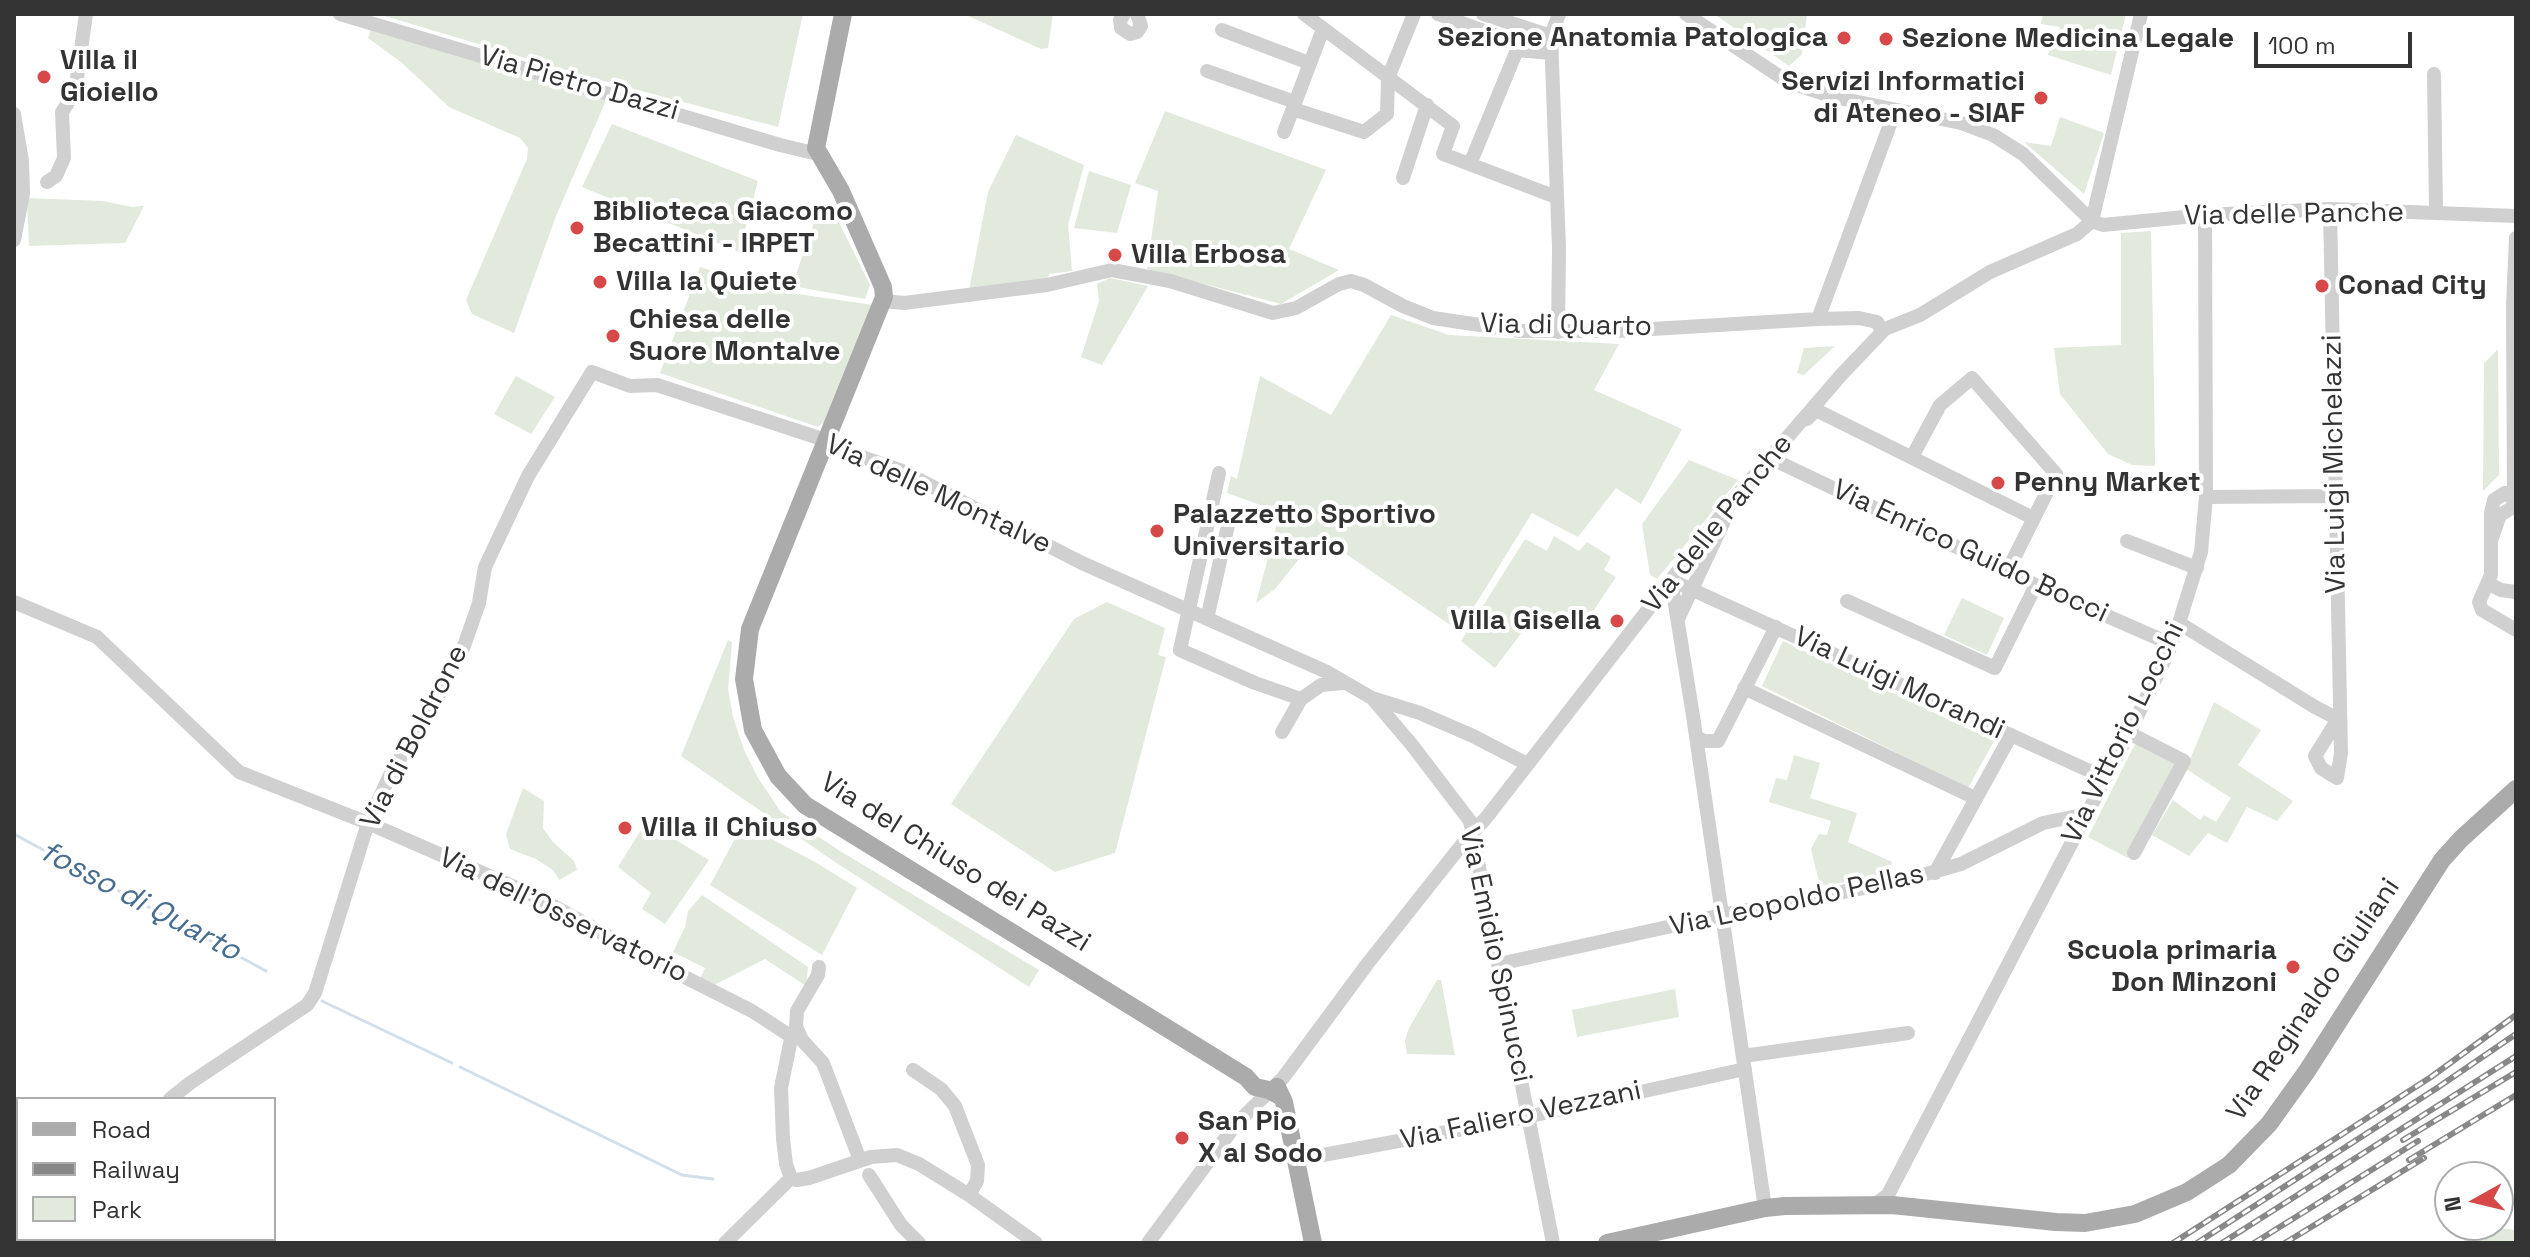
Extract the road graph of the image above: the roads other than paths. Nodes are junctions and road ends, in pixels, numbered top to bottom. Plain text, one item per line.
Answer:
1 (86, 14) edge
2 (340, 14) edge
3 (843, 14) edge
4 (1304, 14) edge
5 (1414, 14) edge
6 (1438, 14) edge
7 (1483, 14) edge
8 (1559, 14) edge
9 (1686, 14) edge
10 (2141, 14) edge
11 (1120, 16) edge
12 (1144, 16) edge
13 (1323, 29) junction
14 (1222, 30) dead end
15 (1551, 36) junction
16 (1517, 50) junction
17 (1551, 53) junction
18 (1309, 63) junction
19 (1207, 71) dead end
20 (2434, 74) dead end
21 (1388, 78) junction
22 (1294, 104) junction
23 (1427, 105) junction
24 (1895, 111) junction
25 (14, 114) edge
26 (1453, 126) junction
27 (1284, 132) dead end
28 (1480, 136) junction
29 (818, 154) junction
30 (1470, 164) junction
31 (1403, 178) dead end
32 (47, 182) dead end
33 (1556, 197) junction
34 (2330, 209) junction
35 (2436, 212) junction
36 (2205, 215) junction
37 (2516, 216) edge
38 (2092, 221) junction
39 (2516, 238) edge
40 (14, 240) edge
41 (884, 301) junction
42 (1818, 319) junction
43 (1882, 331) junction
44 (1558, 332) junction
45 (592, 372) joint
46 (1799, 423) junction
47 (825, 443) junction
48 (1912, 457) junction
49 (1770, 458) junction
50 (1219, 473) dead end
51 (2337, 496) junction
52 (2206, 497) junction
53 (1734, 499) junction
54 (2514, 501) edge
55 (2033, 518) junction
56 (1229, 521) dead end
57 (2127, 541) dead end
58 (2197, 568) junction
59 (2008, 570) junction
60 (1671, 580) junction
61 (2489, 584) junction
62 (2036, 585) junction
63 (1693, 590) junction
64 (2516, 592) edge
65 (1847, 601) dead end
66 (14, 602) edge
67 (1187, 610) junction
68 (1207, 619) junction
69 (1678, 619) junction
70 (2179, 623) junction
71 (1776, 627) junction
72 (2516, 630) edge
73 (2171, 644) junction
74 (1343, 683) junction
75 (1744, 688) junction
76 (1372, 698) junction
77 (1301, 699) junction
78 (1282, 732) dead end
79 (2129, 733) junction
80 (2011, 735) junction
81 (1696, 737) junction
82 (1527, 764) junction
83 (2105, 778) junction
84 (2516, 789) edge
85 (1975, 798) junction
86 (2087, 814) junction
87 (368, 823) junction
88 (1473, 831) junction
89 (2134, 853) dead end
90 (1935, 873) junction
91 (1722, 915) junction
92 (1499, 964) junction
93 (819, 967) dead end
94 (1908, 1033) dead end
95 (1744, 1063) junction
96 (913, 1070) dead end
97 (1276, 1091) junction
98 (172, 1097) edge
99 (1529, 1117) junction
100 (860, 1160) junction
101 (1296, 1160) junction
102 (869, 1175) dead end
103 (791, 1178) junction
104 (969, 1195) junction
105 (1882, 1199) junction
106 (1765, 1208) junction
107 (725, 1243) edge
108 (919, 1243) edge
109 (1036, 1243) edge
110 (1148, 1243) edge
111 (1313, 1243) edge
112 (1553, 1243) edge
113 (1607, 1243) edge

1 - 32 street
2 - 29 street, Via Pietro Dazzi
3 - 29 main road
4 - 13 street
5 - 21 street
6 - 16 street
7 - 15 street
8 - 15 street
9 - 24 street
10 - 38 street
11 - 12 street
13 - 18 street
13 - 21 street
14 - 18 street
15 - 17 street
16 - 17 street
16 - 28 street
17 - 33 street
18 - 22 street
19 - 22 street
20 - 35 street
21 - 22 street
21 - 23 street
22 - 27 street
23 - 26 street
23 - 31 street
24 - 38 street
24 - 42 street
25 - 40 street
26 - 28 street
26 - 30 street
28 - 30 street
29 - 41 main road
30 - 33 street
33 - 44 street
34 - 35 street, Via delle Panche
34 - 36 street, Via delle Panche
34 - 51 street, Via Luigi Michelazzi
35 - 37 street, Via delle Panche
36 - 38 street, Via delle Panche
36 - 52 street, Via Vittorio Locchi
38 - 43 street, Via delle Panche
39 - 54 street
41 - 44 street, Via di Quarto
41 - 47 main road, Via del Chiuso dei Pazzi
42 - 43 street, Via di Quarto
42 - 44 street, Via di Quarto
43 - 46 street, Via delle Panche
45 - 47 street, Via delle Montalve
45 - 87 street, Via di Boldrone
46 - 48 street
46 - 49 street, Via delle Panche
47 - 67 street, Via delle Montalve
47 - 97 main road, Via del Chiuso dei Pazzi
48 - 55 street
48 - 55 street
49 - 53 street, Via delle Panche
49 - 59 street, Via Enrico Guido Bocci
50 - 67 street
51 - 52 street
51 - 70 street, Via Luigi Michelazzi
52 - 58 street, Via Vittorio Locchi
53 - 60 street, Via delle Panche
53 - 63 street
54 - 61 street
55 - 59 street
56 - 68 street
57 - 58 street
58 - 70 street, Via Vittorio Locchi
59 - 62 street, Via Enrico Guido Bocci
60 - 63 street, Via Luigi Morandi
60 - 69 street
60 - 82 street, Via delle Panche
61 - 64 street
61 - 72 street
62 - 65 street
62 - 73 street, Via Enrico Guido Bocci
63 - 69 street
63 - 71 street, Via Luigi Morandi
66 - 87 street, Via dell'Osservatorio
67 - 68 street, Via delle Montalve
67 - 77 street
68 - 74 street, Via delle Montalve
69 - 81 street
70 - 73 street, Via Vittorio Locchi
71 - 75 street
71 - 80 street, Via Luigi Morandi
73 - 79 street, Via Vittorio Locchi
74 - 76 street, Via delle Montalve
74 - 77 street
75 - 81 street
75 - 85 street
76 - 82 street, Via delle Montalve
76 - 88 street, Via Emidio Spinucci
77 - 78 street
79 - 83 street, Via Vittorio Locchi
79 - 89 street
80 - 83 street, Via Luigi Morandi
80 - 85 street
81 - 91 street
82 - 88 street, Via delle Panche
83 - 86 street, Via Vittorio Locchi
84 - 105 main road, Via Reginaldo Giuliani
85 - 90 street
86 - 90 street, Via Leopoldo Pellas
86 - 105 street, Via Vittorio Locchi
87 - 98 street, Via di Boldrone
87 - 103 street, Via dell'Osservatorio
88 - 92 street, Via Emidio Spinucci
88 - 97 street, Via delle Panche
90 - 91 street, Via Leopoldo Pellas
91 - 92 street, Via Leopoldo Pellas
91 - 95 street
92 - 99 street, Via Emidio Spinucci
93 - 100 street
94 - 95 street, Via Faliero Vezzani
95 - 99 street, Via Faliero Vezzani
95 - 106 street
96 - 104 street
97 - 101 main road
97 - 110 street, Via delle Panche
99 - 101 street, Via Faliero Vezzani
99 - 112 street, Via Emidio Spinucci
100 - 103 street
100 - 104 street
101 - 111 main road
102 - 108 street
103 - 107 street
104 - 109 street
105 - 106 main road, Via Reginaldo Giuliani
106 - 113 main road, Via Reginaldo Giuliani

